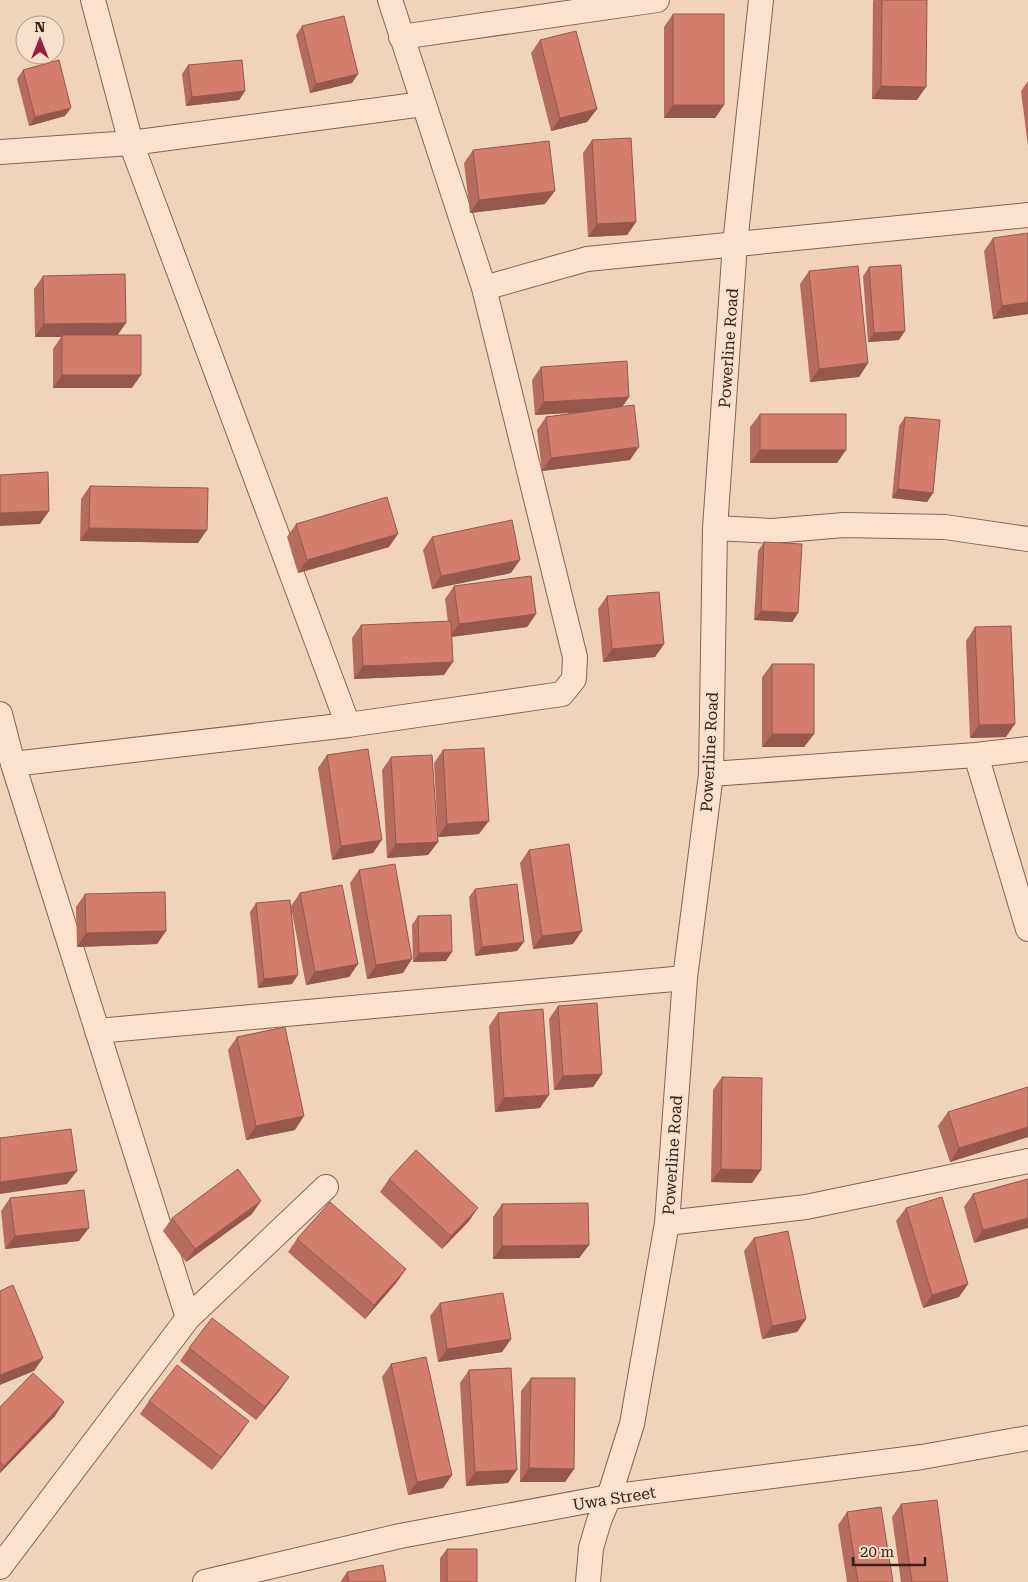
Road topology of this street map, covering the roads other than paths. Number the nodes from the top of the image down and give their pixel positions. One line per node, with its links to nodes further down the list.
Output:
1 (92, 0): 7 (street)
2 (390, 0): 5 (street)
3 (658, 0): 5 (street)
4 (760, 0): 10 (street, Powerline Road)
5 (401, 37): 6 (street)
6 (423, 104): 7 (street); 11 (street)
7 (130, 143): 8 (street); 15 (street)
8 (0, 152)
9 (1028, 215): 10 (street)
10 (735, 244): 11 (street); 12 (street, Powerline Road)
11 (484, 288): 15 (street)
12 (715, 528): 13 (street); 20 (street, Powerline Road)
13 (1028, 539)
14 (0, 714): 16 (street)
15 (348, 725): 19 (street)
16 (4, 742): 19 (street)
17 (1028, 749): 18 (street)
18 (976, 755): 20 (street); 21 (street)
19 (13, 764): 23 (street)
20 (711, 774): 22 (street, Powerline Road)
21 (1028, 929)
22 (685, 978): 23 (street); 26 (street, Powerline Road)
23 (97, 1031): 27 (street)
24 (1028, 1161): 26 (street)
25 (326, 1187): 27 (street)
26 (666, 1223): 29 (street, Powerline Road)
27 (188, 1318): 30 (street)
28 (1028, 1438): 29 (street, Uwa Street)
29 (609, 1498): 31 (street, Uwa Street); 33 (street, Powerline Road)
30 (0, 1567)
31 (265, 1575): 32 (street, Uwa Street)
32 (205, 1582)
33 (588, 1582)

